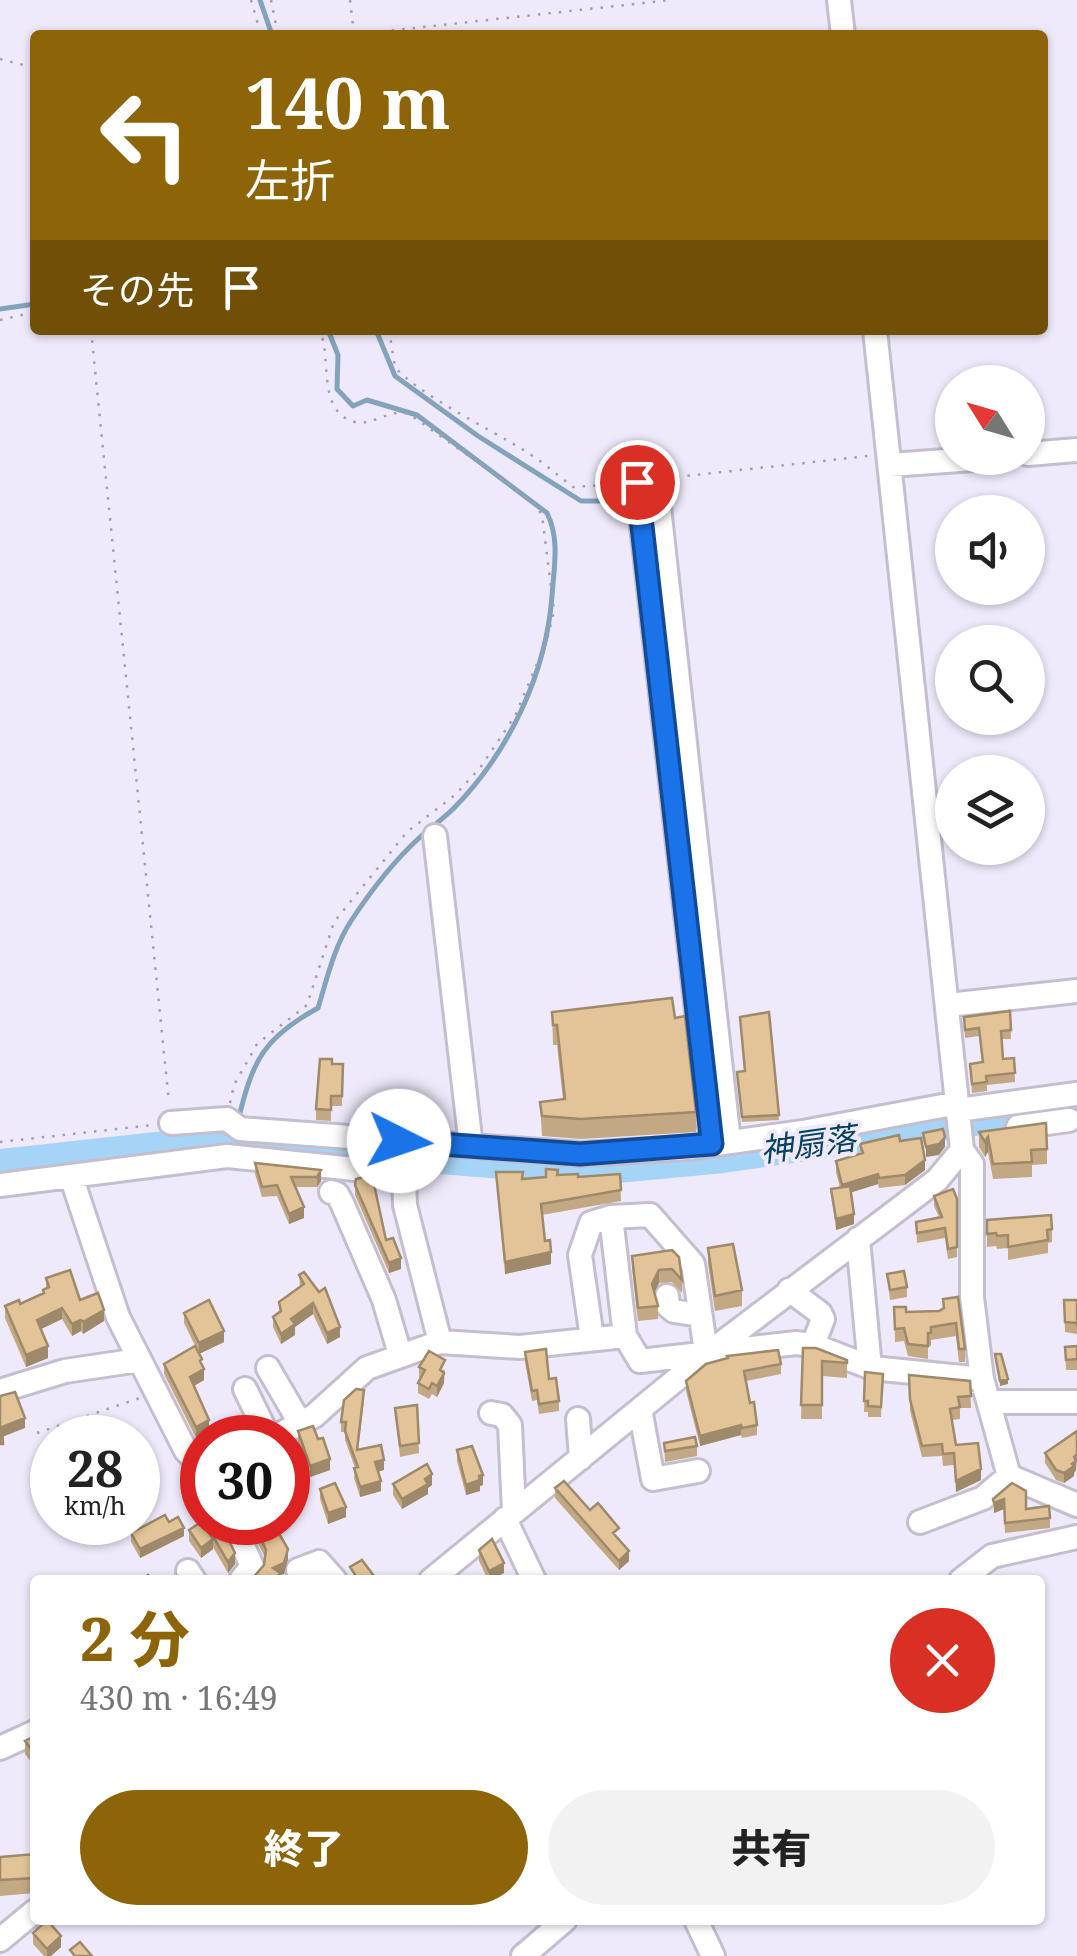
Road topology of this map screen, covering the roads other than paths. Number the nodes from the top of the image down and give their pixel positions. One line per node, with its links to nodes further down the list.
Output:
1 (839, 0): 2 (street)
2 (842, 30)
3 (876, 335): 6 (street)
4 (1077, 450): 5 (street)
5 (1045, 453)
6 (890, 459): 7 (street); 11 (street)
7 (935, 459)
8 (646, 481): 18 (street)
9 (434, 836): 19 (street)
10 (1077, 991): 11 (street)
11 (948, 1005): 13 (street)
12 (1077, 1094): 13 (street)
13 (958, 1107): 17 (street); 18 (street)
14 (1069, 1120): 17 (street)
15 (171, 1122): 16 (street)
16 (254, 1130): 19 (street); 20 (street)
17 (975, 1136): 25 (street); 38 (street)
18 (721, 1143): 19 (street)
19 (472, 1146)
20 (250, 1156): 21 (street); 31 (street)
21 (72, 1176): 22 (street); 35 (street)
22 (0, 1184)
23 (331, 1192): 34 (street)
24 (611, 1217): 28 (street); 29 (street); 30 (street)
25 (858, 1240): 26 (street); 37 (street)
26 (789, 1290): 32 (street); 33 (street)
27 (667, 1296): 28 (street)
28 (700, 1315): 33 (street)
29 (626, 1336): 30 (street); 33 (street)
30 (592, 1338): 31 (street)
31 (440, 1342): 34 (street)
32 (814, 1345): 33 (street); 37 (street)
33 (710, 1352): 43 (street)
34 (400, 1354): 47 (street)
35 (139, 1360): 40 (street); 49 (street)
36 (268, 1368): 46 (street)
37 (870, 1368): 38 (street)
38 (982, 1378): 41 (street)
39 (245, 1389): 45 (street)
40 (0, 1391)
41 (989, 1402): 42 (street); 52 (street)
42 (1077, 1402)
43 (640, 1409): 50 (street); 51 (street)
44 (491, 1414): 54 (street)
45 (259, 1415)
46 (295, 1415)
47 (310, 1418)
48 (578, 1418): 50 (street)
49 (180, 1439)
50 (581, 1458): 54 (street)
51 (698, 1471)
52 (1009, 1476): 53 (street); 55 (street)
53 (1077, 1505)
54 (510, 1516): 61 (street); 62 (street)
55 (920, 1522)
56 (1077, 1538): 63 (street)
57 (242, 1545): 59 (street)
58 (298, 1570): 60 (street)
59 (245, 1575)
60 (331, 1575)
61 (437, 1575)
62 (532, 1575)
63 (967, 1575)
64 (30, 1734): 65 (street)
65 (0, 1748)
66 (30, 1915): 69 (street)
67 (559, 1925): 70 (street)
68 (698, 1925): 71 (street)
69 (0, 1940)
70 (524, 1956)
71 (713, 1956)

